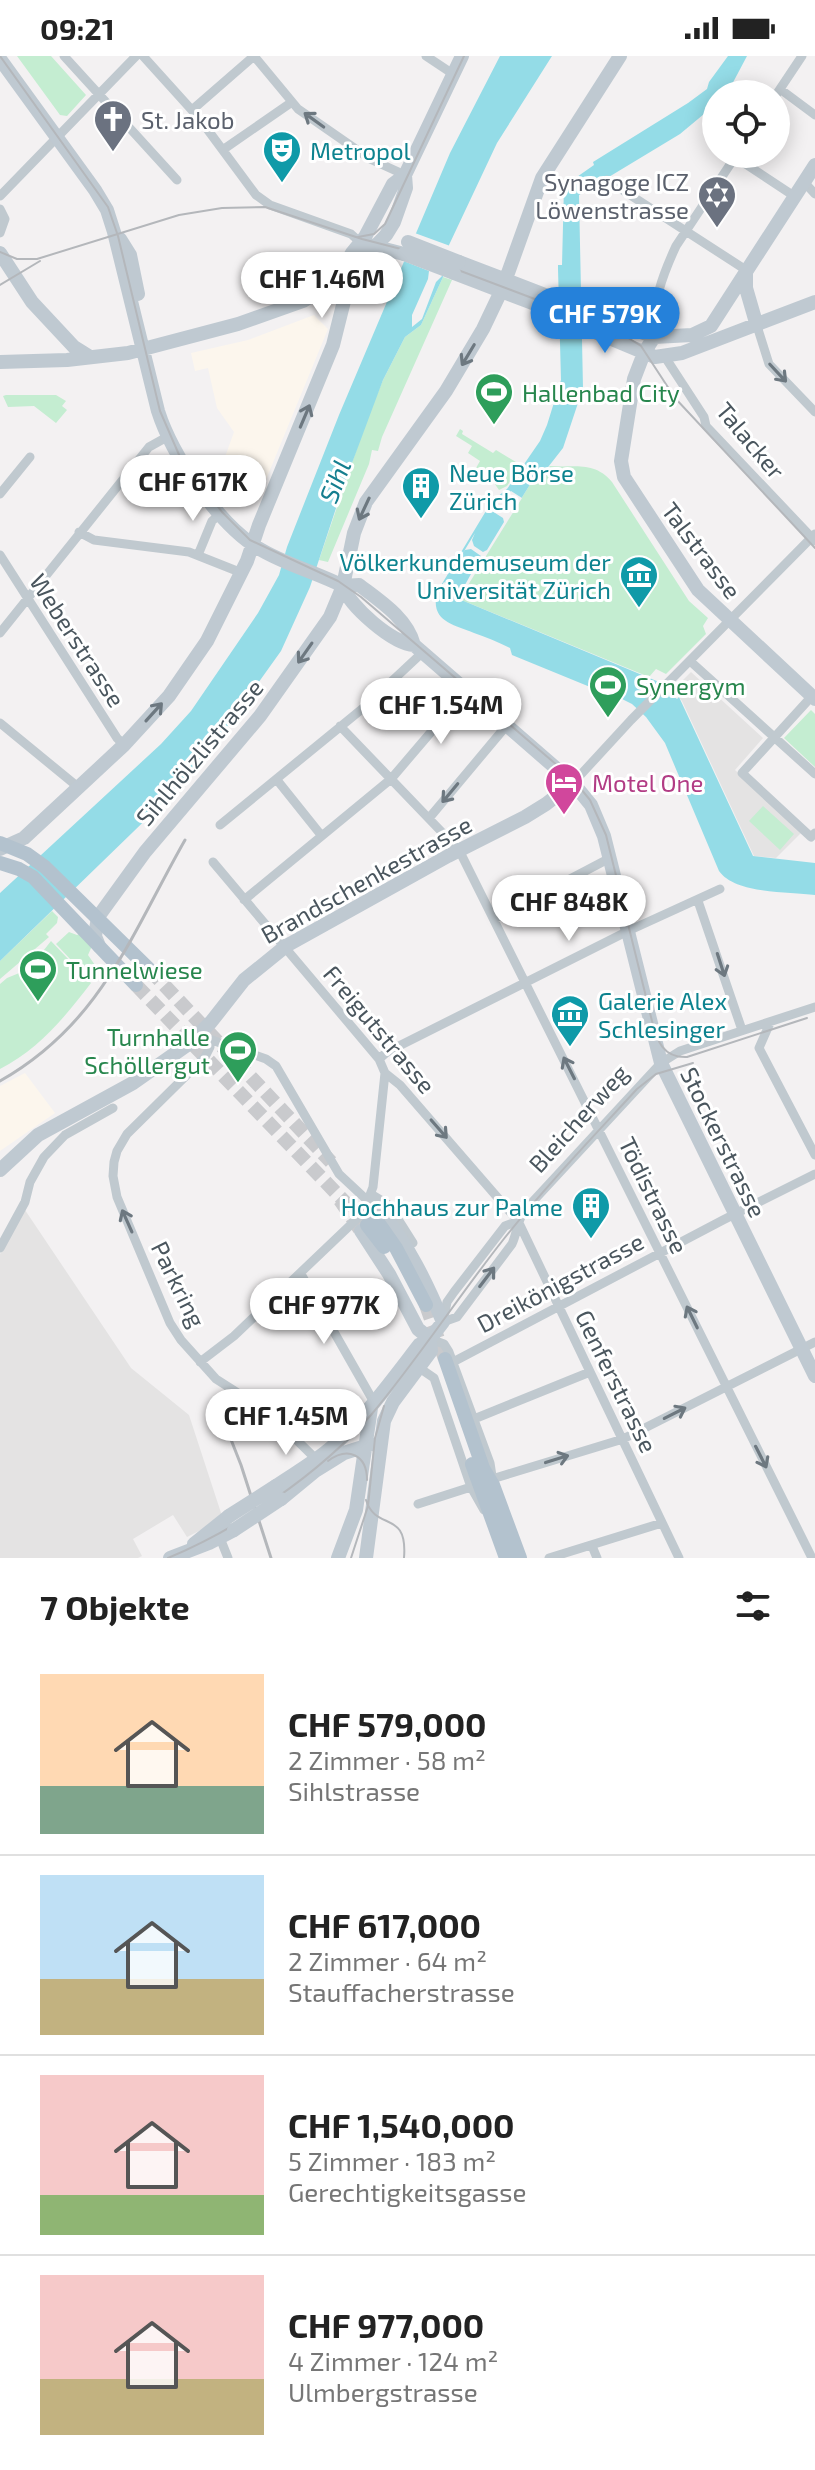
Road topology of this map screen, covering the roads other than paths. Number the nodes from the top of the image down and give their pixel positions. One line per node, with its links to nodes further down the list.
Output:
1 (64, 56): 12 (street)
2 (136, 56): 12 (street)
3 (143, 56): 15 (street)
4 (254, 56): 14 (street); 15 (street)
5 (426, 56): 10 (street)
6 (462, 56): 10 (street)
7 (620, 56): 37 (street, Sihlhölzlistrasse)
8 (802, 56): 11 (street)
9 (0, 59): 17 (street)
10 (453, 74): 22 (street)
11 (786, 80)
12 (98, 95): 17 (street); 23 (street)
13 (790, 99): 16 (street)
14 (292, 102): 18 (street); 22 (street, one-way to 14)
15 (192, 110): 18 (street)
16 (815, 115)
17 (56, 137): 27 (street); 43 (street)
18 (224, 149): 33 (street)
19 (815, 165): 25 (street)
20 (728, 168): 30 (street)
21 (754, 168): 28 (street)
22 (405, 175): 32 (street); 33 (street)
23 (177, 180)
24 (607, 180): 30 (street)
25 (804, 182): 26 (street); 28 (street)
26 (815, 194)
27 (0, 196)
28 (794, 196): 36 (street)
29 (0, 209): 31 (street)
30 (687, 231): 36 (street); 42 (street)
31 (0, 233)
32 (386, 235): 33 (street); 34 (street)
33 (367, 242): 34 (street); 38 (street); 39 (street)
34 (406, 248): 37 (street, bridge)
35 (3, 262): 45 (street)
36 (746, 270): 41 (street); 42 (street)
37 (504, 285): 42 (street); 44 (street); 59 (street, Sihlhölzlistrasse, one-way to 59)
38 (345, 297): 39 (street); 55 (street, one-way to 38)
39 (303, 301): 43 (street)
40 (815, 302): 41 (street)
41 (757, 326): 46 (street); 48 (street, one-way to 48)
42 (654, 337): 44 (street, Talstrasse); 46 (street)
43 (143, 349): 45 (street); 49 (street)
44 (644, 353): 46 (street); 61 (street, Talstrasse)
45 (90, 357): 47 (street)
46 (665, 357): 54 (street, Talacker)
47 (0, 362)
48 (815, 412)
49 (167, 437): 52 (street); 53 (street)
50 (30, 457): 51 (street)
51 (0, 494)
52 (221, 513): 55 (street); 57 (street)
53 (79, 532): 57 (street); 60 (street)
54 (814, 538): 61 (street, Brandschenkestrasse)
55 (254, 545): 58 (street); 59 (street)
56 (0, 555): 60 (street, Weberstrasse)
57 (198, 555): 58 (street)
58 (242, 573): 71 (street, one-way to 58)
59 (343, 586): 63 (street, Stockerstrasse); 89 (street, Sihlhölzlistrasse, one-way to 89)
60 (28, 597): 62 (street); 71 (street, Weberstrasse)
61 (730, 621): 64 (street, Brandschenkestrasse); 66 (street, Talstrasse)
62 (0, 633)
63 (419, 648): 65 (street, Stockerstrasse); 69 (street)
64 (690, 661): 70 (street); 75 (street, Brandschenkestrasse)
65 (466, 691): 68 (street, Stockerstrasse); 73 (street)
66 (813, 698): 70 (street)
67 (0, 723): 76 (street)
68 (507, 725): 75 (street, Stockerstrasse); 77 (street, one-way to 77)
69 (340, 726): 73 (street, Tödistrasse); 74 (street)
70 (774, 738): 72 (street); 80 (street)
71 (124, 745): 76 (street)
72 (815, 774)
73 (391, 779): 77 (street, Tödistrasse); 79 (street)
74 (277, 780): 78 (street); 79 (street)
75 (573, 783): 82 (street, Brandschenkestrasse); 83 (street, Stockerstrasse)
76 (78, 787): 81 (street)
77 (430, 817): 82 (street, Tödistrasse)
78 (220, 825)
79 (321, 835): 87 (street)
80 (813, 835)
81 (3, 846): 89 (main road)
82 (459, 850): 90 (street, Tödistrasse); 93 (street, Brandschenkestrasse)
83 (610, 858): 90 (street); 91 (street, Stockerstrasse)
84 (213, 862): 87 (street, Freigutstrasse)
85 (0, 863): 92 (main road)
86 (720, 889): 88 (street)
87 (244, 900): 93 (street, Freigutstrasse)
88 (698, 901): 91 (street); 99 (street, one-way to 99)
89 (98, 917): 92 (street); 94 (main road)
90 (494, 919): 95 (street, Tödistrasse)
91 (628, 931): 95 (street); 102 (street, Stockerstrasse)
92 (99, 946): 96 (main road)
93 (286, 946): 100 (street, Brandschenkestrasse); 101 (street, Freigutstrasse)
94 (150, 970)
95 (525, 983): 101 (street); 105 (street, Tödistrasse, one-way to 95)
96 (136, 985)
97 (815, 1007): 98 (street, Bleicherweg)
98 (770, 1023): 99 (street, Bleicherweg); 106 (street)
99 (742, 1030): 102 (street, Bleicherweg)
100 (205, 1036): 107 (street, Brandschenkestrasse); 109 (street); 122 (street, Parkring, one-way to 100)
101 (379, 1059): 103 (street, Freigutstrasse)
102 (661, 1063): 105 (street, Bleicherweg); 110 (street, Stockerstrasse)
103 (385, 1073): 109 (street); 112 (street, Freigutstrasse, one-way to 112)
104 (113, 1108): 114 (street)
105 (599, 1128): 112 (street, Bleicherweg); 115 (street, Tödistrasse)
106 (815, 1155)
107 (0, 1170)
108 (815, 1174): 110 (street, Dreikönigstrasse)
109 (370, 1198): 113 (street); 116 (street, Parkring)
110 (734, 1214): 115 (street, Dreikönigstrasse); 121 (street, Stockerstrasse)
111 (371, 1221): 118 (main road); 119 (street); 120 (street)
112 (518, 1221): 117 (street, Genferstrasse); 119 (street, Bleicherweg); 119 (street, Bleicherweg, one-way to 112)
113 (413, 1243)
114 (0, 1248)
115 (660, 1253): 117 (street, Dreikönigstrasse); 127 (street, Tödistrasse, one-way to 115)
116 (301, 1274): 122 (street, Parkring); 128 (street)
117 (558, 1306): 123 (street, Dreikönigstrasse); 125 (street, Genferstrasse)
118 (422, 1308)
119 (443, 1322): 120 (street, Bleicherweg)
120 (430, 1339): 123 (street); 124 (street); 128 (street)
121 (808, 1346): 126 (street, Stockerstrasse); 127 (street)
122 (200, 1362): 134 (street)
123 (445, 1362): 129 (street); 135 (main road); 138 (main road)
124 (418, 1367): 131 (street); 136 (street)
125 (590, 1372): 129 (street); 130 (street, Genferstrasse)
126 (815, 1376)
127 (726, 1387): 130 (street, one-way to 127); 151 (street, Tödistrasse, one-way to 151)
128 (373, 1406): 131 (street); 134 (street)
129 (474, 1419): 135 (street)
130 (623, 1439): 135 (street, one-way to 130); 139 (street, Genferstrasse)
131 (373, 1443): 132 (street); 133 (street); 145 (street)
132 (334, 1461): 133 (street); 134 (street)
133 (363, 1464): 144 (street)
134 (316, 1466): 140 (street, bridge)
135 (493, 1482): 147 (main road)
136 (471, 1487): 137 (street); 138 (street)
137 (418, 1504)
138 (492, 1516): 146 (main road)
139 (662, 1523): 141 (street); 150 (street, Genferstrasse)
140 (218, 1532): 142 (street); 143 (street)
141 (592, 1546): 148 (street); 149 (street)
142 (170, 1558)
143 (228, 1558)
144 (338, 1558)
145 (366, 1558)
146 (506, 1558)
147 (520, 1558)
148 (549, 1558)
149 (597, 1558)
150 (679, 1558)
151 (812, 1558)

